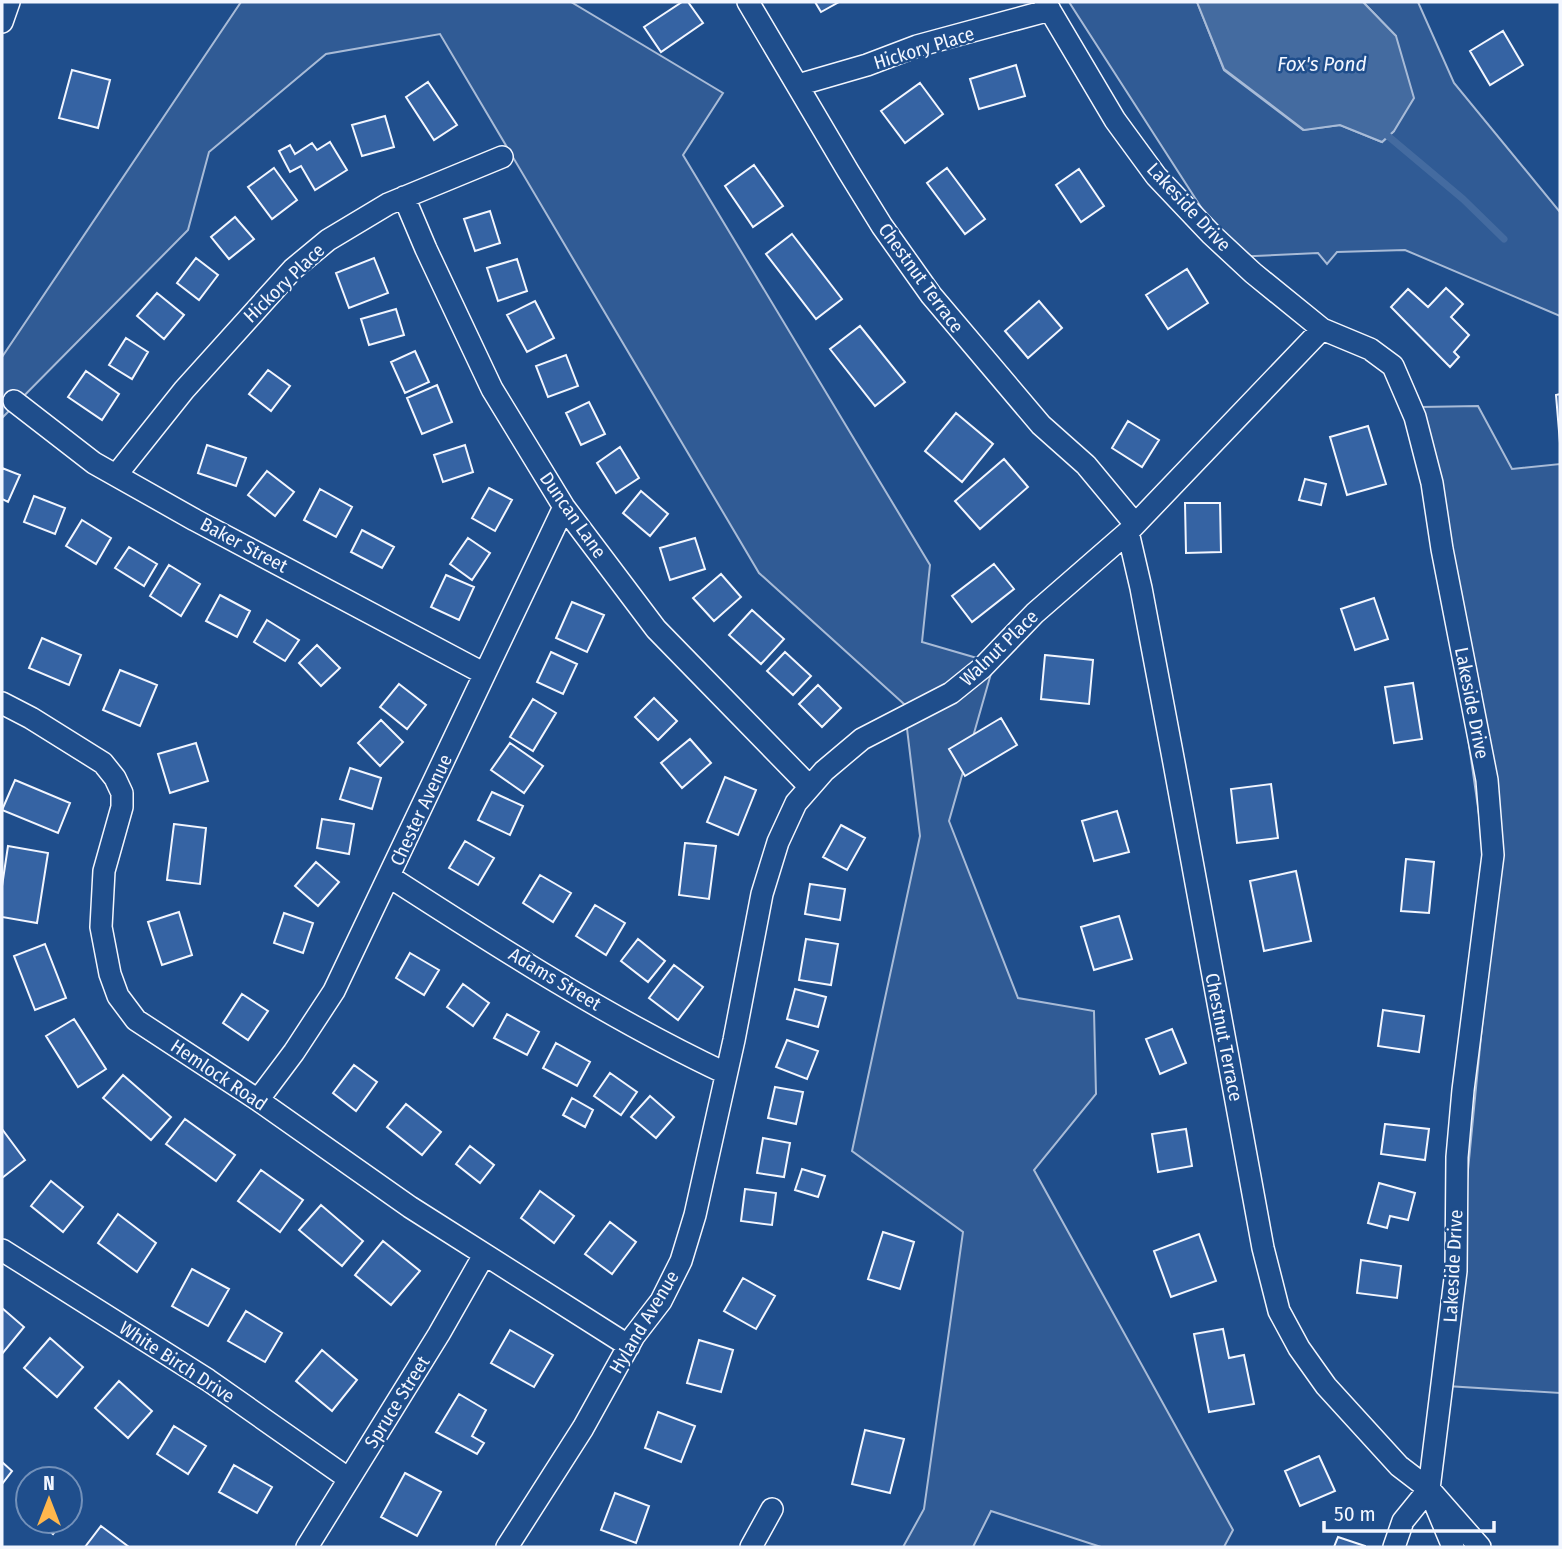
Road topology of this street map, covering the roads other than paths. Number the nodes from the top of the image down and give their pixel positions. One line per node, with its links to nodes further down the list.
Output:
1 (9, 2): 4 (street)
2 (748, 2): 5 (street, Chestnut Terrace)
3 (1048, 6): 5 (street, Hickory Place); 8 (street, Lakeside Drive)
4 (2, 22)
5 (798, 85): 12 (street, Chestnut Terrace)
6 (502, 157): 7 (street, Hickory Place)
7 (404, 197): 10 (street, Hickory Place); 11 (street, Duncan Lane)
8 (1322, 329): 12 (street, Walnut Place); 23 (street, Lakeside Drive)
9 (14, 401): 10 (street, Baker Street)
10 (117, 474): 13 (street, Baker Street)
11 (565, 507): 13 (street, Chester Avenue); 15 (street, Duncan Lane)
12 (1132, 528): 15 (street, Walnut Place); 23 (street, Chestnut Terrace)
13 (483, 673): 16 (street, Chester Avenue)
14 (2, 703): 18 (street, Hemlock Road)
15 (810, 787): 17 (street, Walnut Place)
16 (390, 877): 17 (street, Adams Street); 18 (street, Chester Avenue)
17 (725, 1073): 21 (street, Hyland Avenue)
18 (258, 1100): 20 (street, Hemlock Road)
19 (2, 1250): 22 (street, White Birch Drive)
20 (484, 1255): 21 (street, Hemlock Road); 22 (street, Spruce Street)
21 (629, 1346): 26 (street, Hyland Avenue)
22 (349, 1479): 25 (street, Spruce Street)
23 (1429, 1489): 28 (street); 29 (street); 30 (street, Chestnut Terrace)
24 (772, 1509): 27 (street)
25 (307, 1547)
26 (508, 1547)
27 (751, 1547)
28 (1394, 1547)
29 (1452, 1547)
30 (1480, 1547)

